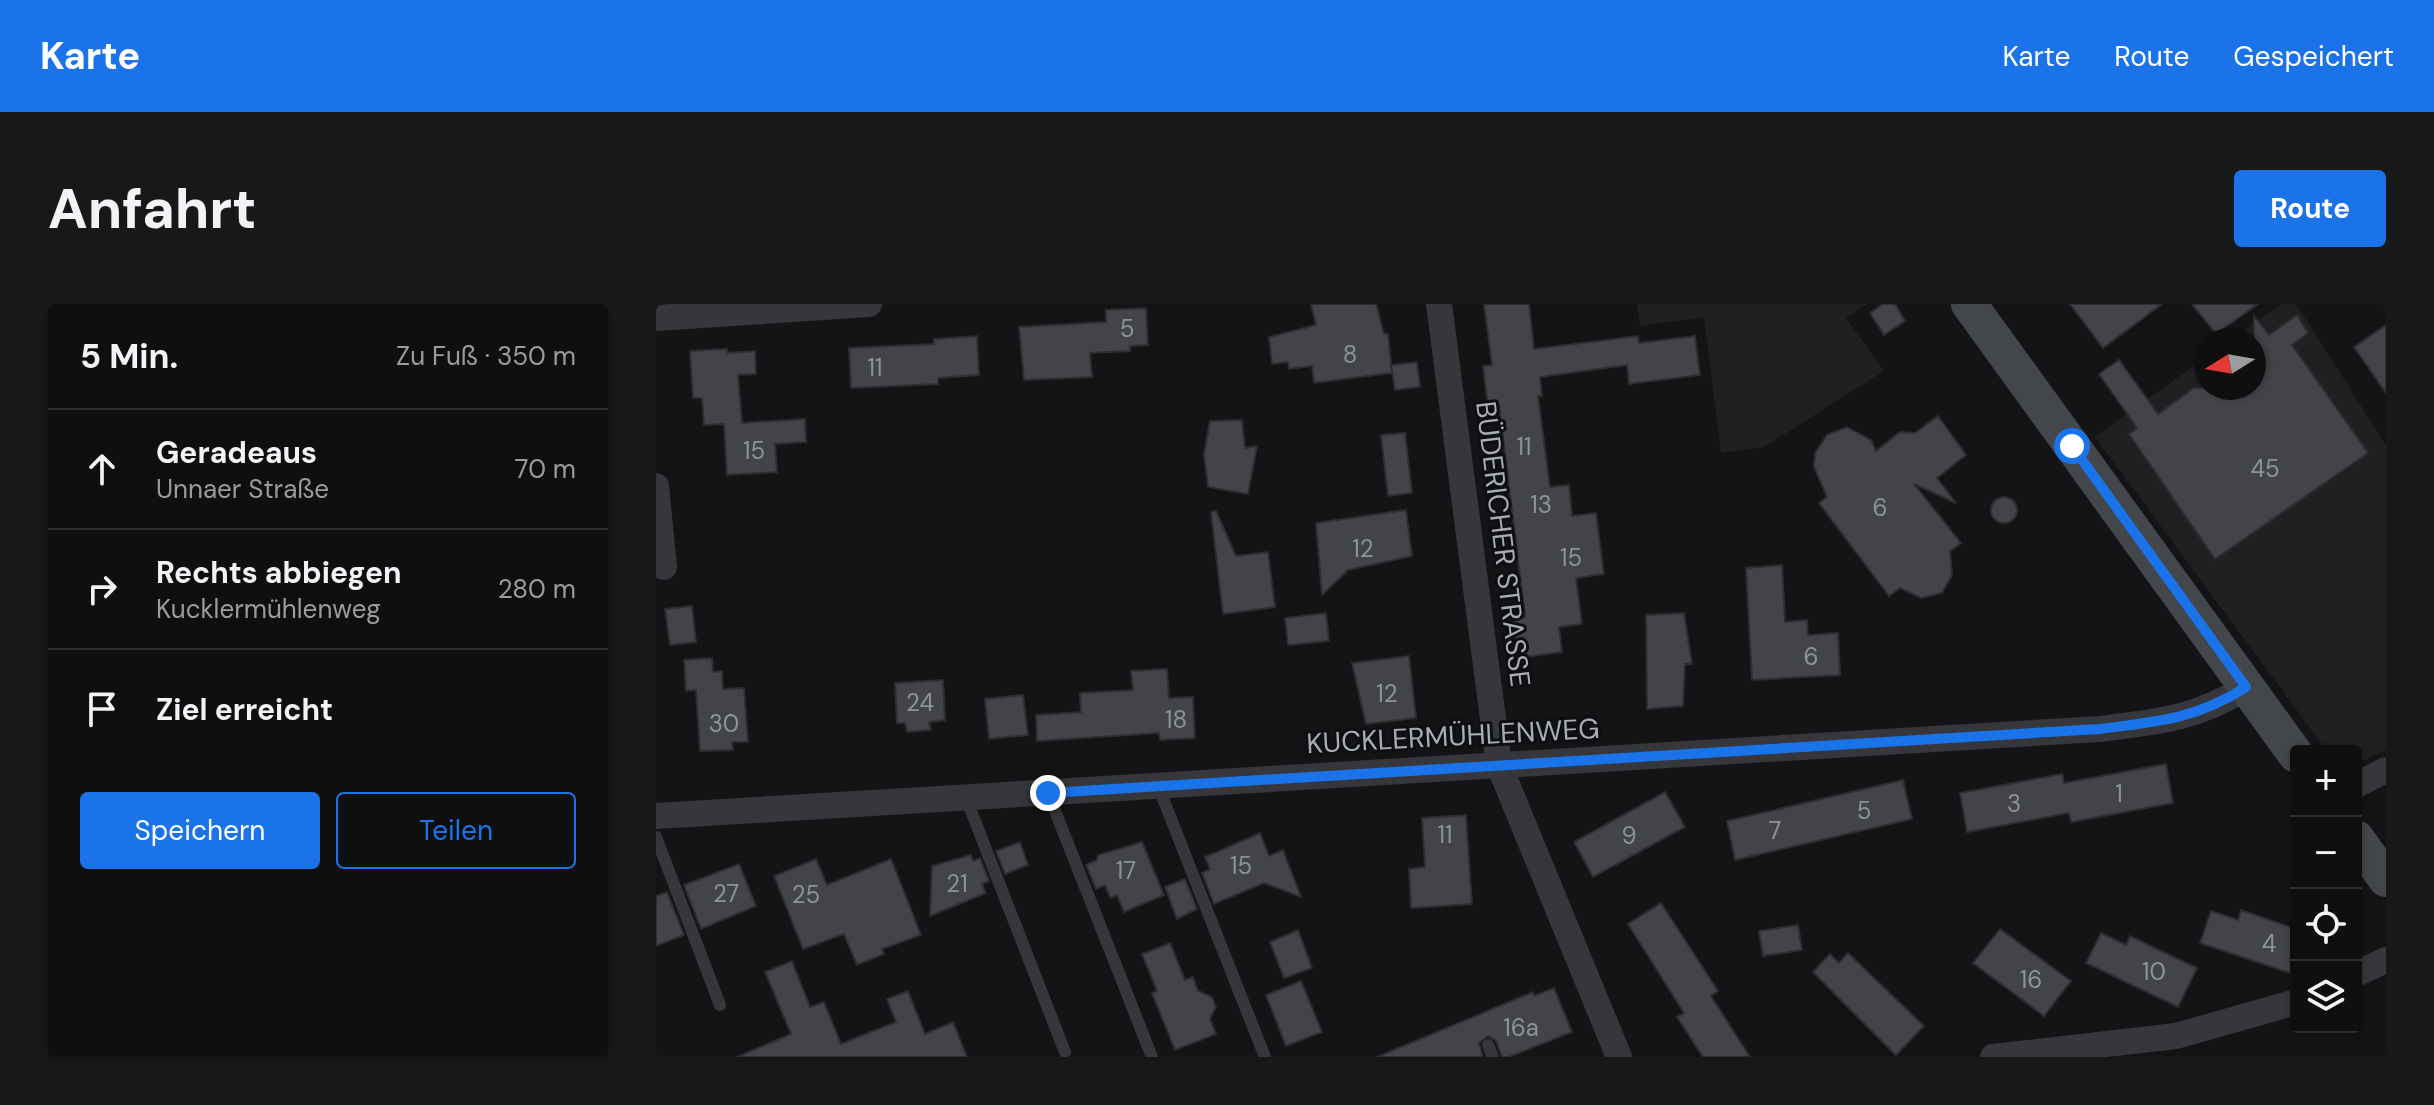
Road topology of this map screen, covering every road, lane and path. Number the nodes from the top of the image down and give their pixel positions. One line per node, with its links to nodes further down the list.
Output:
1 (869, 304): 4 (street)
2 (1439, 304): 9 (street, BÜDERICHER STRASSE)
3 (1969, 304): 7 (street)
4 (656, 318)
5 (656, 486): 6 (street)
6 (664, 567)
7 (2246, 687): 8 (street); 9 (street, KUCKLERMÜHLENWEG)
8 (2290, 747)
9 (1499, 765): 12 (street, KUCKLERMÜHLENWEG); 27 (street, BÜDERICHER STRASSE)
10 (2386, 770): 11 (street)
11 (2362, 782)
12 (1158, 786): 13 (street, KUCKLERMÜHLENWEG); 26 (lane)
13 (1048, 793): 14 (street, KUCKLERMÜHLENWEG); 25 (lane)
14 (966, 797): 15 (street, KUCKLERMÜHLENWEG); 23 (lane)
15 (656, 816)
16 (656, 837): 22 (lane)
17 (2362, 846): 18 (street)
18 (2386, 879)
19 (2386, 960): 20 (street)
20 (2362, 971)
21 (2290, 1004): 24 (street)
22 (720, 1005)
23 (1065, 1052)
24 (2010, 1056)
25 (1152, 1057)
26 (1265, 1057)
27 (1619, 1057)

